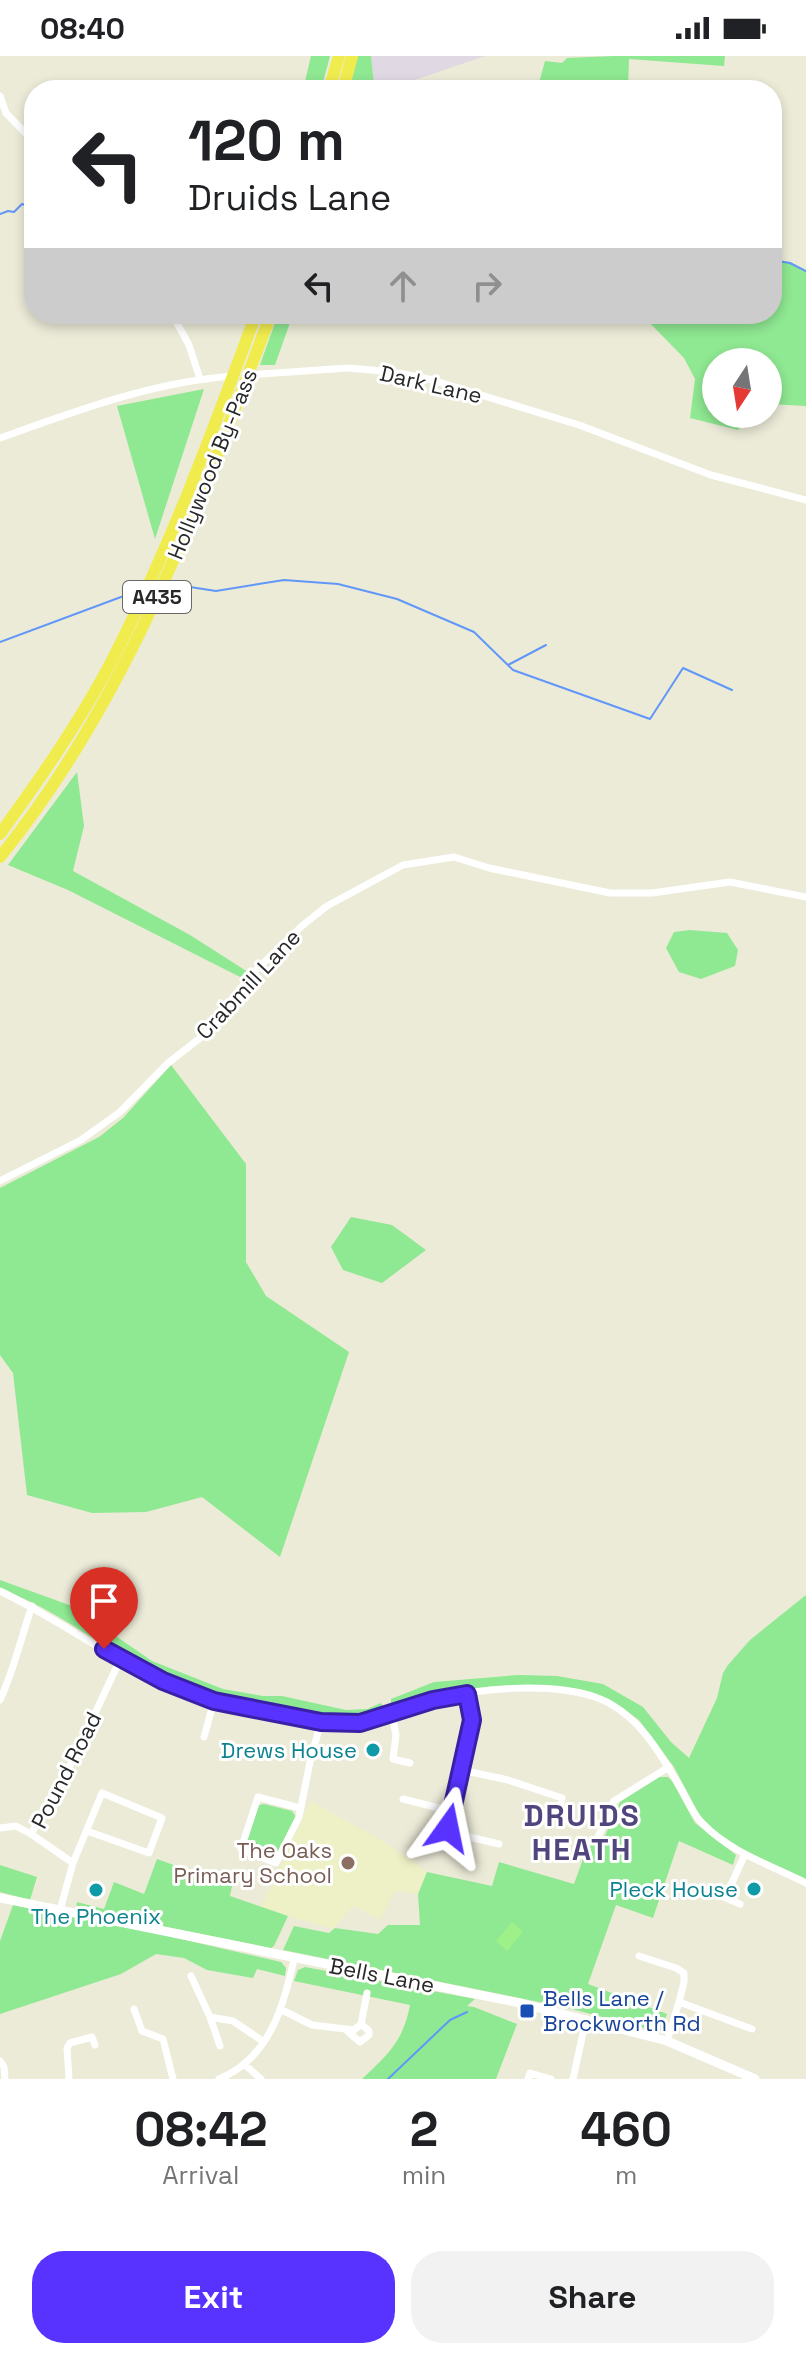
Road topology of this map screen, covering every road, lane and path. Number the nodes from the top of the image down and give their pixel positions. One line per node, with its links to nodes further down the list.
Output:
1 (339, 56): 3 (highway)
2 (352, 56): 4 (highway)
3 (332, 80)
4 (346, 80)
5 (0, 96): 6 (street)
6 (3, 115): 7 (street)
7 (24, 133)
8 (177, 324): 11 (street)
9 (252, 324): 14 (highway, Hollywood By-Pass / A435)
10 (267, 324): 15 (highway, Hollywood By-Pass / A435)
11 (200, 379): 12 (street, Dark Lane); 13 (street, Dark Lane)
12 (0, 438)
13 (806, 500)
14 (0, 834)
15 (0, 857)
16 (806, 897): 17 (street, Crabmill Lane)
17 (0, 1181)
18 (0, 1591): 19 (street)
19 (32, 1606): 20 (street); 22 (street)
20 (120, 1660): 23 (street); 36 (street, Pound Road)
21 (467, 1694): 24 (street); 28 (street); 29 (street)
22 (0, 1700)
23 (214, 1701): 25 (street); 26 (street)
24 (392, 1714): 25 (street); 27 (street)
25 (321, 1722): 31 (street)
26 (204, 1737)
27 (410, 1763)
28 (669, 1767): 37 (street); 39 (street)
29 (461, 1770): 32 (street); 33 (street)
30 (403, 1799): 33 (street)
31 (300, 1808): 31 (street)
32 (560, 1810)
33 (451, 1811): 38 (street)
34 (0, 1828): 36 (street)
35 (87, 1831): 35 (street); 40 (street)
36 (31, 1834): 40 (street, Pound Road)
37 (598, 1837)
38 (499, 1844)
39 (745, 1854): 41 (street); 43 (street)
40 (73, 1863): 46 (street)
41 (806, 1883)
42 (712, 1892): 43 (street)
43 (726, 1896): 45 (street)
44 (0, 1898): 46 (street, Bells Lane)
45 (740, 1904)
46 (60, 1910): 48 (street, Bells Lane)
47 (639, 1956): 51 (street)
48 (294, 1959): 53 (street); 55 (street, Bells Lane)
49 (191, 1976): 54 (street)
50 (367, 1993): 56 (street)
51 (679, 2002): 57 (street); 59 (street)
52 (134, 2009): 67 (street)
53 (282, 2010): 58 (street); 60 (street)
54 (210, 2017): 60 (street); 62 (street)
55 (586, 2019): 59 (street, Bells Lane); 72 (street)
56 (361, 2024): 58 (street); 58 (street)
57 (752, 2029)
58 (346, 2030)
59 (667, 2041): 73 (street, Bells Lane)
60 (264, 2042): 64 (street)
61 (95, 2045): 66 (street)
62 (220, 2046)
63 (0, 2061): 65 (street)
64 (244, 2064): 68 (street); 69 (street)
65 (5, 2079)
66 (69, 2079)
67 (173, 2079)
68 (219, 2079)
69 (261, 2079)
70 (528, 2079): 71 (street)
71 (551, 2079)
72 (573, 2079)
73 (755, 2079)

